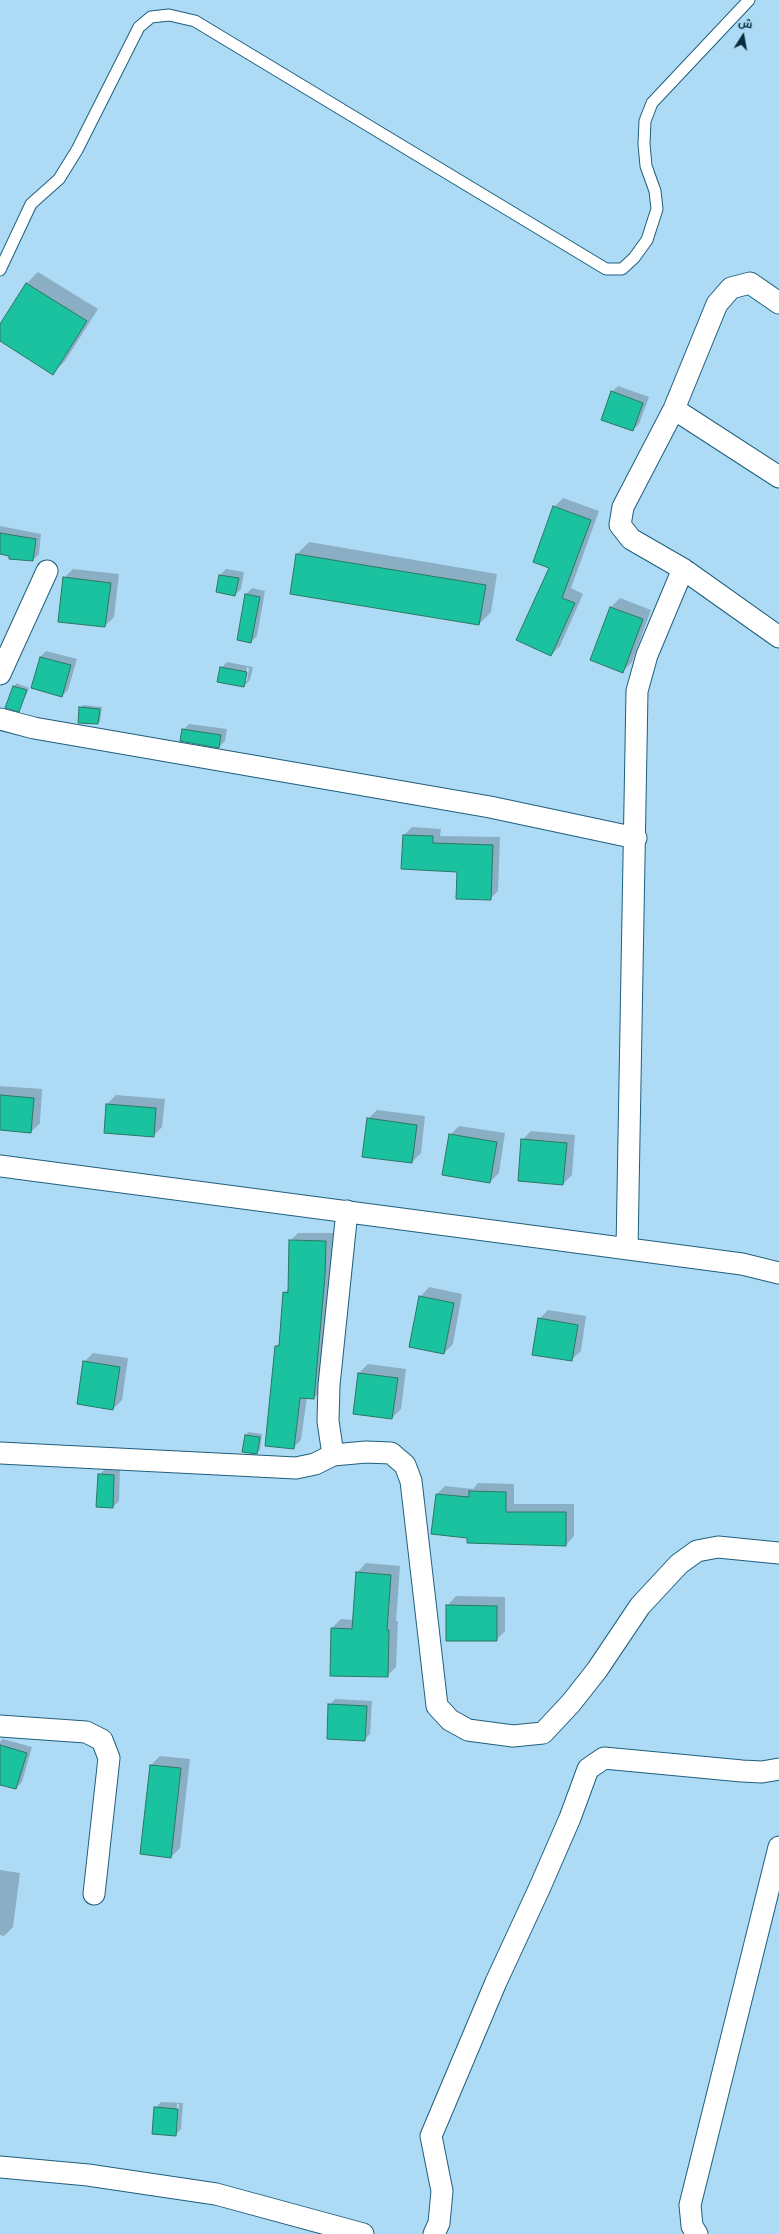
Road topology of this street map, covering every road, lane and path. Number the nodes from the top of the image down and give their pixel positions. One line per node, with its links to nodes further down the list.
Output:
1 (749, 0): 2 (lane)
2 (0, 270)
3 (779, 304): 4 (street)
4 (674, 409): 5 (street); 6 (street)
5 (779, 477)
6 (683, 569): 8 (street); 11 (street)
7 (47, 571): 9 (street)
8 (779, 637)
9 (0, 674)
10 (0, 719): 11 (street)
11 (636, 838): 14 (street)
12 (0, 1166): 13 (street)
13 (347, 1211): 14 (street); 17 (street)
14 (628, 1249): 15 (street)
15 (779, 1273)
16 (0, 1453): 17 (street)
17 (333, 1455): 18 (street)
18 (779, 1554)
19 (0, 1726): 22 (street)
20 (779, 1768): 25 (street)
21 (779, 1847): 26 (street)
22 (94, 1894)
23 (0, 2167): 24 (street)
24 (363, 2234)
25 (434, 2234)
26 (698, 2234)

